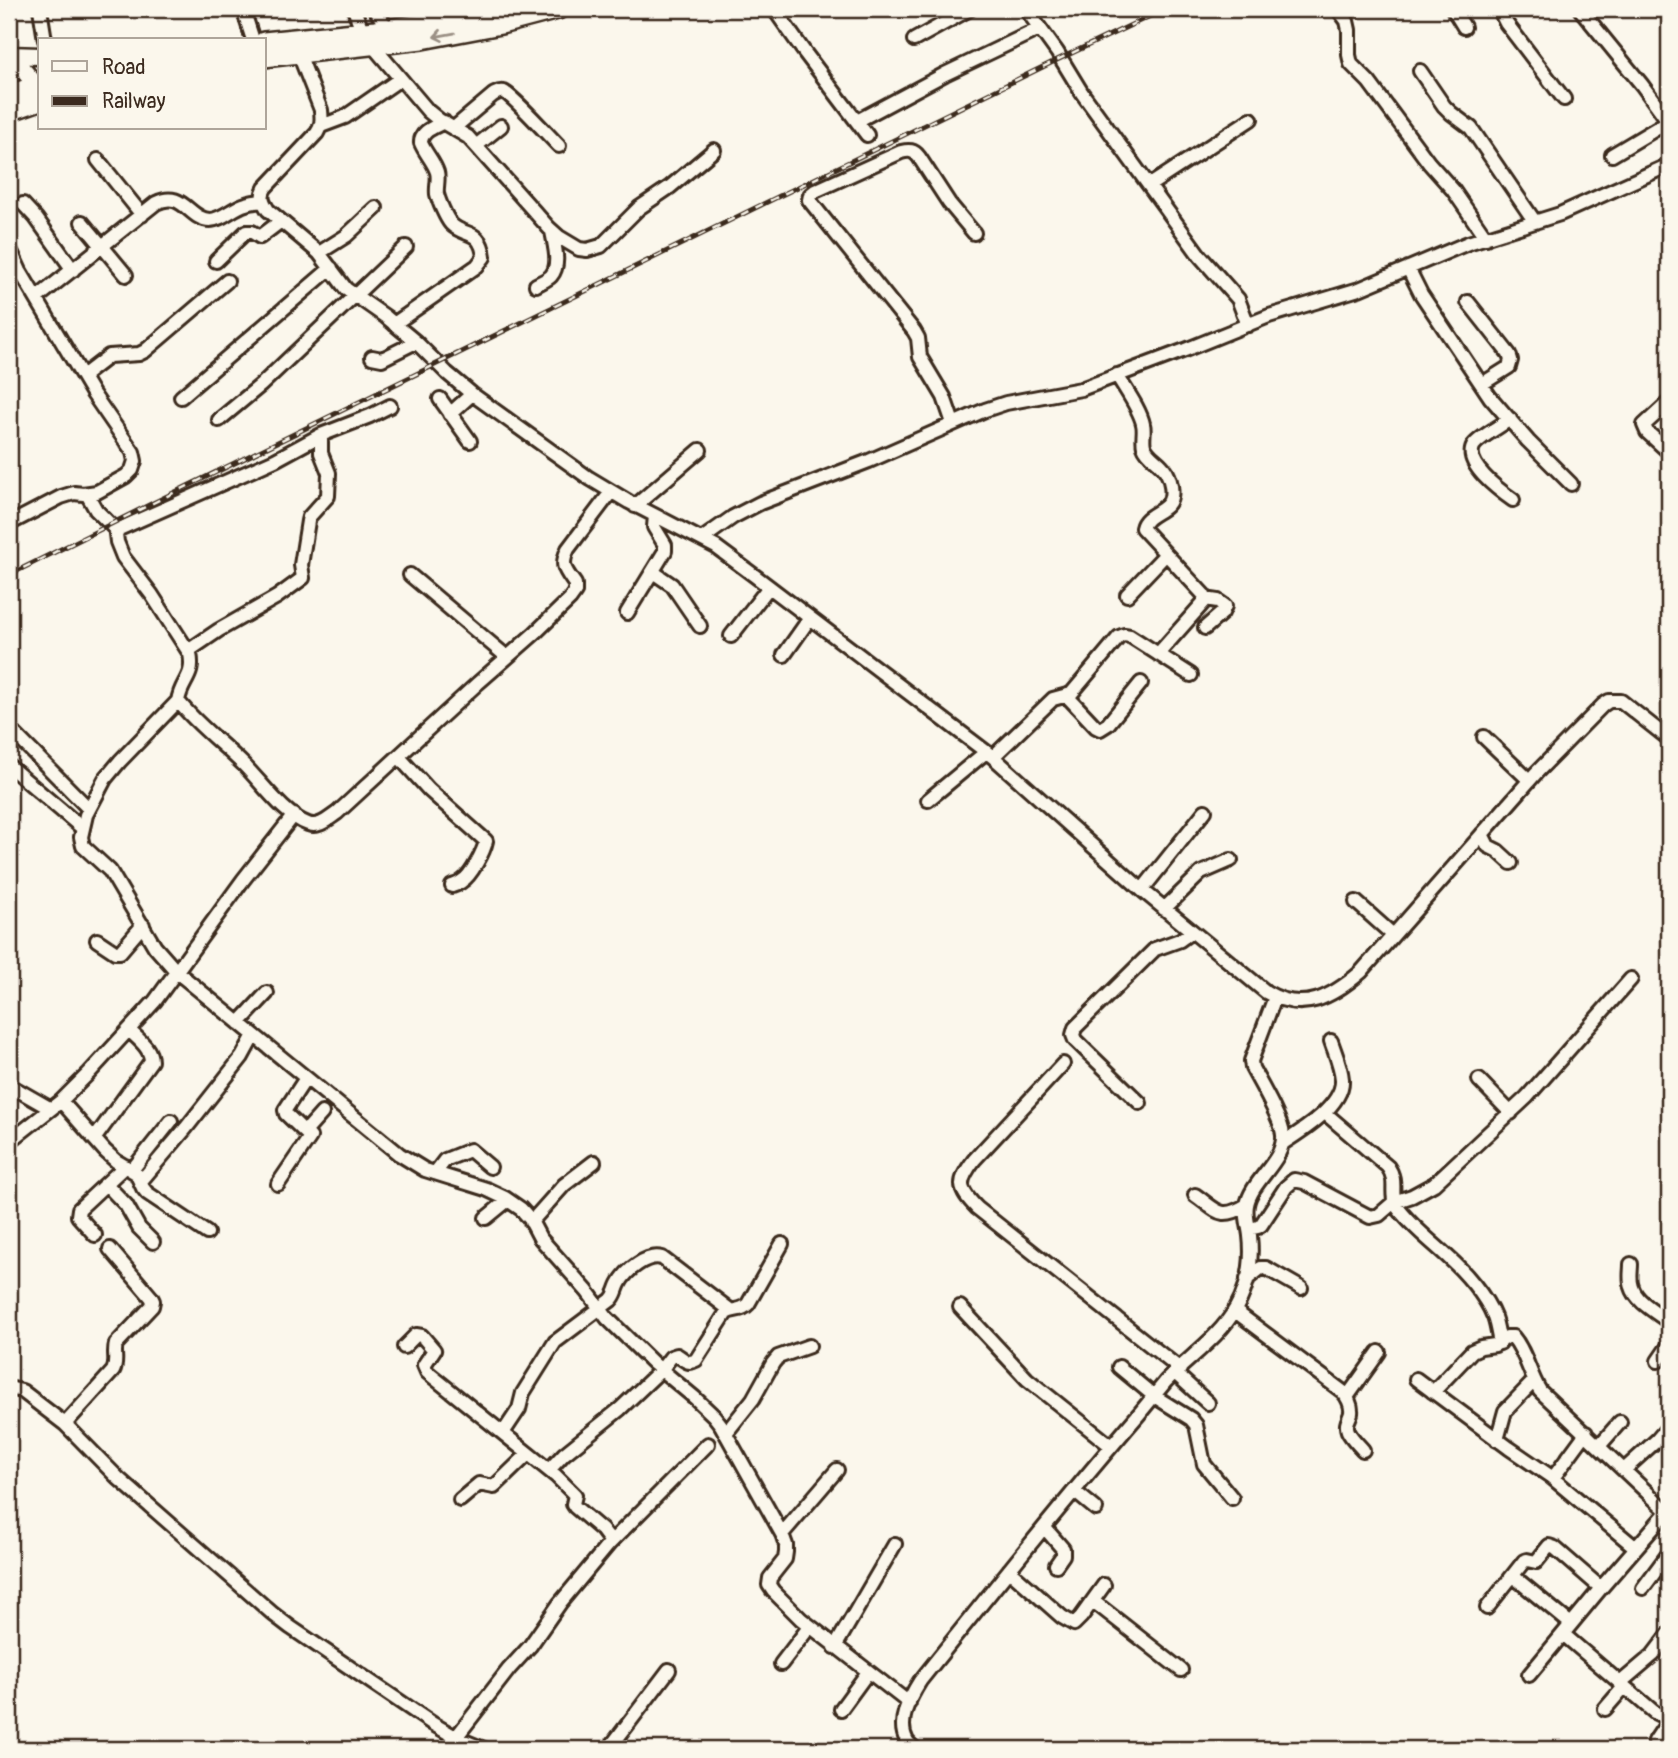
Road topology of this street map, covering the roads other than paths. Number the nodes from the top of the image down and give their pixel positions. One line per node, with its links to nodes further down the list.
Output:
1 (40, 9): 17 (street)
2 (243, 9): 18 (street)
3 (354, 9): 19 (street)
4 (376, 9): 15 (street)
5 (495, 9): 15 (highway)
6 (558, 9): 19 (highway, one-way to 19)
7 (774, 9): 34 (street)
8 (970, 9): 20 (street)
9 (1026, 9): 16 (street)
10 (1338, 9): 56 (street)
11 (1453, 9): 14 (street)
12 (1508, 9): 31 (street)
13 (1580, 9): 35 (street)
14 (1464, 27)
15 (388, 29): 19 (highway)
16 (1039, 29): 34 (street); 46 (street)
17 (46, 38)
18 (252, 38)
19 (368, 39): 21 (highway); 22 (highway); 26 (street)
20 (914, 40)
21 (266, 41)
22 (299, 54): 24 (highway); 37 (street)
23 (21, 55): 27 (main road)
24 (266, 57)
25 (1420, 71): 53 (street)
26 (400, 79): 36 (street); 37 (street)
27 (38, 87)
28 (38, 88): 30 (highway)
29 (38, 89): 32 (highway)
30 (9, 95)
31 (1564, 99)
32 (9, 111)
33 (1251, 119): 46 (street)
34 (856, 121): 39 (street)
35 (1669, 121): 43 (street)
36 (449, 125): 40 (street); 41 (street); 71 (street)
37 (321, 126): 47 (street)
38 (501, 126): 40 (street)
39 (867, 135)
40 (476, 146): 54 (street)
41 (559, 146)
42 (714, 150): 54 (street)
43 (1612, 155)
44 (98, 160): 50 (street)
45 (1669, 165): 53 (street)
46 (1150, 186): 72 (street)
47 (262, 201): 50 (street); 51 (street)
48 (23, 204): 64 (street)
49 (376, 208): 60 (street)
50 (142, 215): 58 (street)
51 (281, 221): 60 (street); 61 (street)
52 (82, 222): 58 (street)
53 (1535, 222): 56 (street)
54 (552, 231): 67 (street)
55 (974, 233): 86 (street)
56 (1486, 238): 63 (street)
57 (9, 247): 69 (street)
58 (102, 247): 64 (street); 65 (street)
59 (406, 247): 68 (street)
60 (319, 253): 62 (street)
61 (216, 261)
62 (331, 268): 68 (street); 79 (street)
63 (1408, 268): 72 (street); 77 (street)
64 (73, 270): 69 (street)
65 (126, 275)
66 (227, 281): 76 (street)
67 (536, 285)
68 (355, 295): 71 (street); 85 (street)
69 (37, 299): 76 (street)
70 (1468, 302): 77 (street)
71 (394, 324): 73 (street)
72 (1248, 325): 75 (street)
73 (416, 342): 74 (street); 78 (street)
74 (372, 357)
75 (1117, 375): 86 (street); 100 (street)
76 (83, 376): 93 (street)
77 (1482, 384): 84 (street)
78 (472, 394): 83 (street); 92 (street)
79 (181, 397)
80 (440, 399): 83 (street)
81 (1669, 402): 90 (street)
82 (390, 406): 87 (street)
83 (450, 414): 88 (street)
84 (1510, 419): 91 (street); 94 (street)
85 (219, 420)
86 (953, 423): 99 (street)
87 (321, 435): 98 (street); 111 (street)
88 (470, 441)
89 (700, 450): 95 (street)
90 (1669, 452)
91 (1571, 484)
92 (611, 492): 95 (street); 114 (street)
93 (87, 494): 97 (street); 98 (street)
94 (1513, 500)
95 (635, 506): 96 (street)
96 (655, 516): 99 (street); 101 (street)
97 (9, 524)
98 (117, 531): 111 (street)
99 (702, 539): 103 (street)
100 (1166, 554): 104 (street); 105 (street)
101 (653, 572): 106 (street); 108 (street)
102 (410, 575): 114 (street)
103 (769, 587): 107 (street); 110 (street)
104 (1127, 595)
105 (1205, 599): 109 (street); 112 (street)
106 (627, 613)
107 (810, 618): 113 (street); 122 (street)
108 (700, 626)
109 (1205, 628)
110 (731, 636)
111 (188, 650): 118 (street)
112 (1158, 654): 115 (street); 117 (street)
113 (784, 655)
114 (507, 657): 123 (street)
115 (1191, 674)
116 (1141, 682): 117 (street)
117 (1067, 696): 122 (street)
118 (178, 701): 127 (street); 129 (street)
119 (9, 728): 127 (street)
120 (1483, 737): 125 (street)
121 (1669, 739): 125 (street)
122 (989, 754): 126 (street); 135 (street)
123 (399, 757): 129 (street); 134 (street)
124 (9, 766): 130 (street)
125 (1529, 780): 131 (street)
126 (928, 800)
127 (89, 810): 130 (street)
128 (1205, 811): 135 (street)
129 (293, 815): 142 (street)
130 (82, 828): 138 (street)
131 (1482, 834): 133 (street); 140 (street)
132 (1231, 860): 137 (street)
133 (1511, 863)
134 (452, 886)
135 (1142, 890): 137 (street)
136 (1356, 902): 140 (street)
137 (1164, 909): 139 (street)
138 (143, 925): 141 (street); 142 (street)
139 (1191, 932): 145 (street); 154 (street)
140 (1393, 935): 145 (street)
141 (97, 940)
142 (177, 972): 146 (street); 147 (street)
143 (1631, 979): 158 (street)
144 (267, 993): 146 (street)
145 (1275, 998): 163 (street)
146 (239, 1023): 148 (street)
147 (129, 1030): 155 (street); 161 (street)
148 (254, 1035): 151 (street); 168 (street)
149 (1331, 1041): 157 (street)
150 (1063, 1064): 199 (street)
151 (306, 1078): 160 (street); 167 (street)
152 (1479, 1080): 158 (street)
153 (9, 1085): 155 (street)
154 (1140, 1103)
155 (56, 1105): 161 (street); 162 (street)
156 (322, 1113): 160 (street)
157 (1325, 1113): 163 (street); 173 (street)
158 (1511, 1113): 173 (street)
159 (171, 1121): 166 (street)
160 (306, 1131): 170 (street)
161 (95, 1138): 166 (street)
162 (9, 1142)
163 (1283, 1143): 174 (street)
164 (594, 1162): 176 (street)
165 (491, 1167): 167 (street)
166 (129, 1168): 168 (street); 169 (street)
167 (435, 1173): 172 (street)
168 (141, 1181): 178 (street)
169 (106, 1184): 179 (street); 180 (street)
170 (278, 1184)
171 (1195, 1195): 174 (street)
172 (508, 1200): 175 (street); 176 (street)
173 (1394, 1202): 177 (street); 191 (street)
174 (1247, 1205): 177 (street)
175 (486, 1218)
176 (531, 1222): 187 (street)
177 (1249, 1228): 184 (street)
178 (207, 1233)
179 (95, 1235)
180 (153, 1242)
181 (782, 1244): 188 (street)
182 (110, 1249): 208 (street)
183 (1631, 1264): 190 (street)
184 (1247, 1279): 185 (street); 189 (street)
185 (1301, 1287)
186 (961, 1307): 215 (street)
187 (601, 1309): 188 (street); 198 (street); 210 (street)
188 (730, 1310): 198 (street)
189 (1235, 1311): 199 (street); 205 (street)
190 (1668, 1318)
191 (1500, 1343): 201 (street); 203 (street)
192 (1669, 1345): 196 (street)
193 (809, 1346): 211 (street)
194 (404, 1347): 210 (street)
195 (1379, 1352): 205 (street)
196 (1658, 1361)
197 (1119, 1367): 204 (street)
198 (661, 1370): 211 (street); 219 (street)
199 (1178, 1371): 204 (street); 206 (street)
200 (1416, 1379): 203 (street)
201 (1534, 1381): 212 (street); 213 (street)
202 (9, 1390): 208 (street)
203 (1433, 1392): 213 (street)
204 (1154, 1396): 215 (street); 224 (street)
205 (1347, 1397): 217 (street)
206 (1208, 1403)
207 (1620, 1422): 216 (street)
208 (65, 1424): 257 (street)
209 (1669, 1426): 221 (street)
210 (503, 1433): 218 (street)
211 (726, 1433): 229 (street)
212 (1586, 1433): 216 (street); 222 (street)
213 (1497, 1440): 222 (street)
214 (708, 1444): 230 (street)
215 (1111, 1446): 223 (street)
216 (1599, 1446): 221 (street)
217 (1363, 1450)
218 (528, 1454): 219 (street); 225 (street)
219 (549, 1470): 230 (street)
220 (837, 1471): 229 (street)
221 (1624, 1471): 226 (street)
222 (1553, 1478): 232 (street)
223 (1074, 1491): 227 (street); 228 (street)
224 (1232, 1498)
225 (460, 1500)
226 (1667, 1507): 232 (street)
227 (1096, 1509)
228 (1044, 1527): 234 (street); 235 (street)
229 (782, 1534): 242 (street)
230 (611, 1542): 257 (street)
231 (895, 1544): 245 (street)
232 (1636, 1548): 238 (street)
233 (1669, 1553): 239 (street)
234 (1056, 1564)
235 (1009, 1570): 240 (street); 252 (street)
236 (1513, 1576): 238 (street); 241 (street); 243 (street)
237 (1104, 1585): 240 (street)
238 (1601, 1588): 243 (street)
239 (1643, 1588)
240 (1093, 1601): 248 (street)
241 (1487, 1608)
242 (810, 1626): 245 (street); 246 (street)
243 (1567, 1629): 250 (street); 251 (street)
244 (1669, 1634): 251 (street)
245 (835, 1647): 249 (street)
246 (781, 1664)
247 (669, 1670): 261 (street)
248 (1181, 1670)
249 (868, 1672): 252 (street); 253 (street)
250 (1529, 1675)
251 (1622, 1685): 254 (street); 255 (street)
252 (909, 1703): 262 (street)
253 (841, 1709)
254 (1605, 1709)
255 (1669, 1714)
256 (1669, 1720): 258 (street)
257 (457, 1738): 259 (street); 260 (street)
258 (1655, 1741)
259 (447, 1749)
260 (484, 1749)
261 (609, 1749)
262 (915, 1749)

